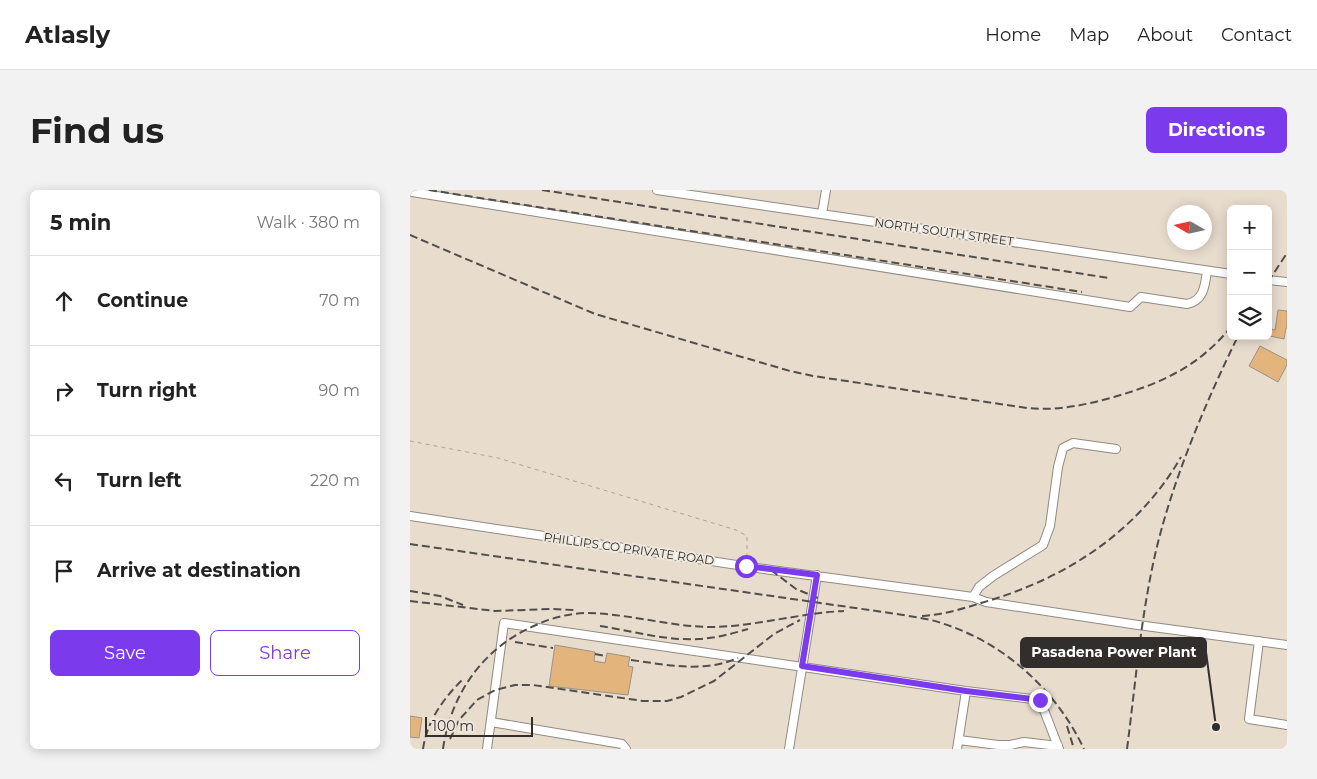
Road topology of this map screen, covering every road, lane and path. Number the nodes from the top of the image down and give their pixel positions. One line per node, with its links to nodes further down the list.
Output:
1 (413, 190): 5 (street)
2 (657, 190): 4 (street, NORTH SOUTH STREET)
3 (826, 190): 4 (street)
4 (822, 214): 5 (street, NORTH SOUTH STREET)
5 (1207, 271): 6 (street, NORTH SOUTH STREET)
6 (1227, 274)
7 (1272, 280): 8 (street)
8 (1287, 282)
9 (410, 441): 12 (path)
10 (1116, 449): 14 (street)
11 (410, 516): 12 (street, PHILLIPS CO PRIVATE ROAD)
12 (746, 566): 13 (street, PHILLIPS CO PRIVATE ROAD)
13 (817, 575): 14 (street, PHILLIPS CO PRIVATE ROAD); 17 (street)
14 (973, 597): 15 (street, PHILLIPS CO PRIVATE ROAD)
15 (1259, 641): 16 (street, PHILLIPS CO PRIVATE ROAD); 20 (street)
16 (1287, 645)
17 (802, 666): 18 (street); 19 (street); 25 (street)
18 (966, 691): 21 (street); 22 (street)
19 (491, 722): 23 (street); 24 (street)
20 (1287, 725)
21 (959, 740): 22 (street); 26 (street)
22 (1058, 747)
23 (487, 749)
24 (626, 749)
25 (789, 749)
26 (957, 749)

